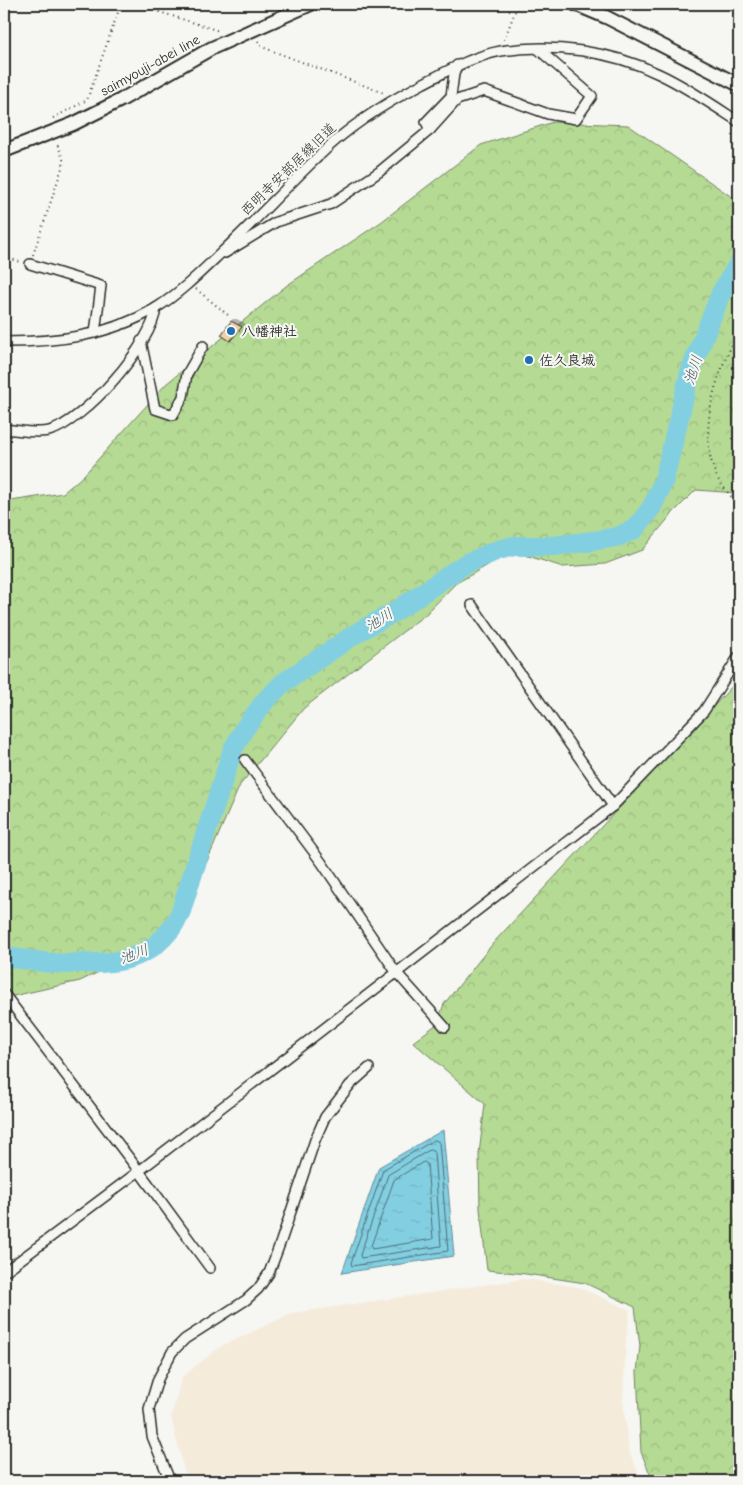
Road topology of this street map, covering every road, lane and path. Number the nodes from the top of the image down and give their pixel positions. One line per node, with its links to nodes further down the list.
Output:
1 (121, 4): 15 (path)
2 (135, 4): 7 (path)
3 (311, 4): 6 (main road, saimyouji-abei line)
4 (518, 4): 9 (path)
5 (575, 4): 11 (main road)
6 (251, 30): 7 (main road, saimyouji-abei line); 12 (path)
7 (225, 42): 15 (main road, saimyouji-abei line)
8 (538, 49): 9 (street, 西明寺安部居線旧道); 13 (street, 西明寺安部居線旧道); 14 (street)
9 (500, 51): 10 (street, 西明寺安部居線旧道)
10 (457, 65): 12 (street, 西明寺安部居線旧道); 14 (street)
11 (739, 85)
12 (396, 97): 18 (street, 西明寺安部居線旧道)
13 (739, 122)
14 (430, 130): 18 (street)
15 (53, 132): 16 (main road, saimyouji-abei line); 19 (path)
16 (4, 151)
17 (4, 257): 19 (path)
18 (214, 259): 21 (street, 西明寺安部居線旧道)
19 (30, 264): 24 (street)
20 (194, 288): 22 (path)
21 (156, 308): 24 (street, 西明寺安部居線旧道); 25 (street)
22 (228, 315)
23 (739, 332): 29 (path)
24 (95, 333): 26 (street, 西明寺安部居線旧道)
25 (142, 341): 27 (street); 28 (street)
26 (4, 342)
27 (203, 346)
28 (4, 429)
29 (739, 506)
30 (472, 605): 33 (street)
31 (739, 656): 33 (street)
32 (245, 760): 34 (street)
33 (613, 806): 34 (street)
34 (396, 972): 36 (street); 38 (street)
35 (4, 994): 38 (street)
36 (445, 1027)
37 (369, 1068): 41 (street)
38 (139, 1171): 39 (street); 40 (street)
39 (210, 1268)
40 (4, 1272)
41 (170, 1481)

